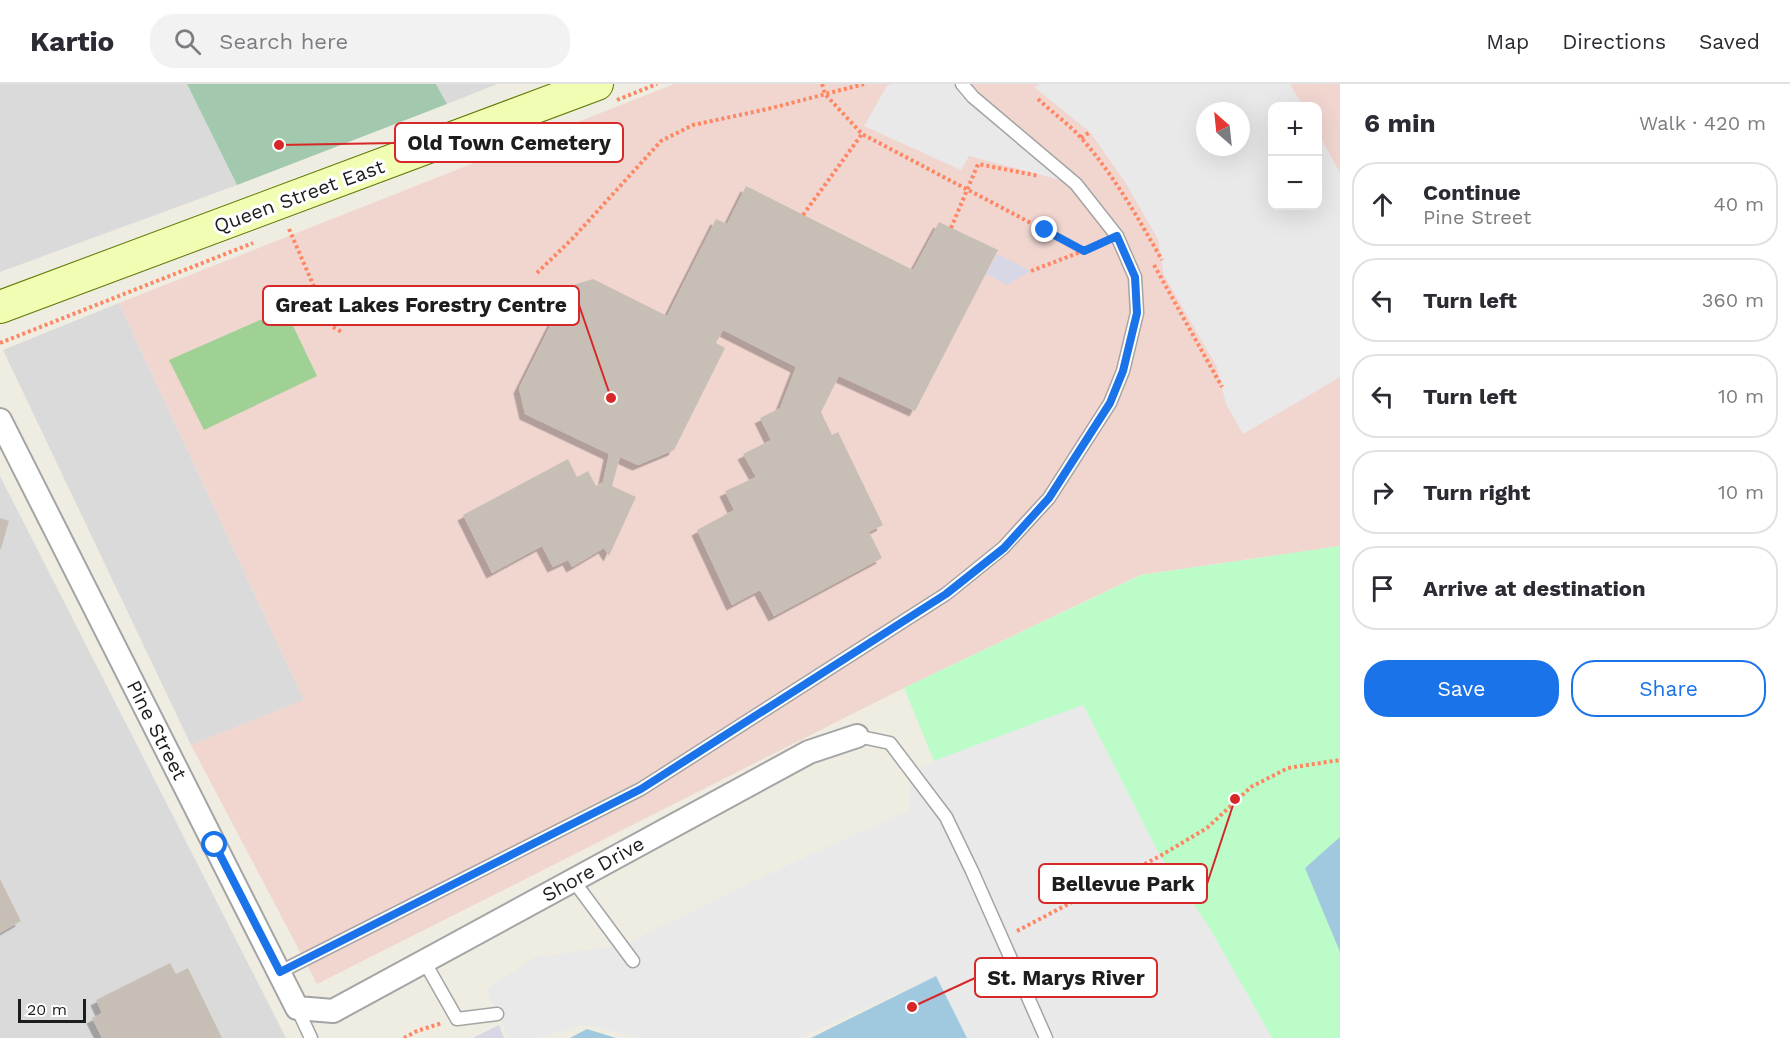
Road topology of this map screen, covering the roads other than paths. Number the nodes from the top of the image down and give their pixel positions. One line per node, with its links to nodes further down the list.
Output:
1 (597, 84): 3 (main road, Queen Street East)
2 (962, 84): 9 (lane)
3 (0, 307)
4 (0, 420): 9 (street, Pine Street)
5 (857, 736): 6 (street, Shore Drive); 13 (lane)
6 (573, 880): 7 (street, Shore Drive); 8 (lane)
7 (424, 961): 10 (street, Shore Drive); 11 (lane)
8 (633, 961)
9 (280, 972): 10 (street, Pine Street)
10 (297, 1008): 12 (lane)
11 (497, 1014)
12 (311, 1038)
13 (1046, 1038)

